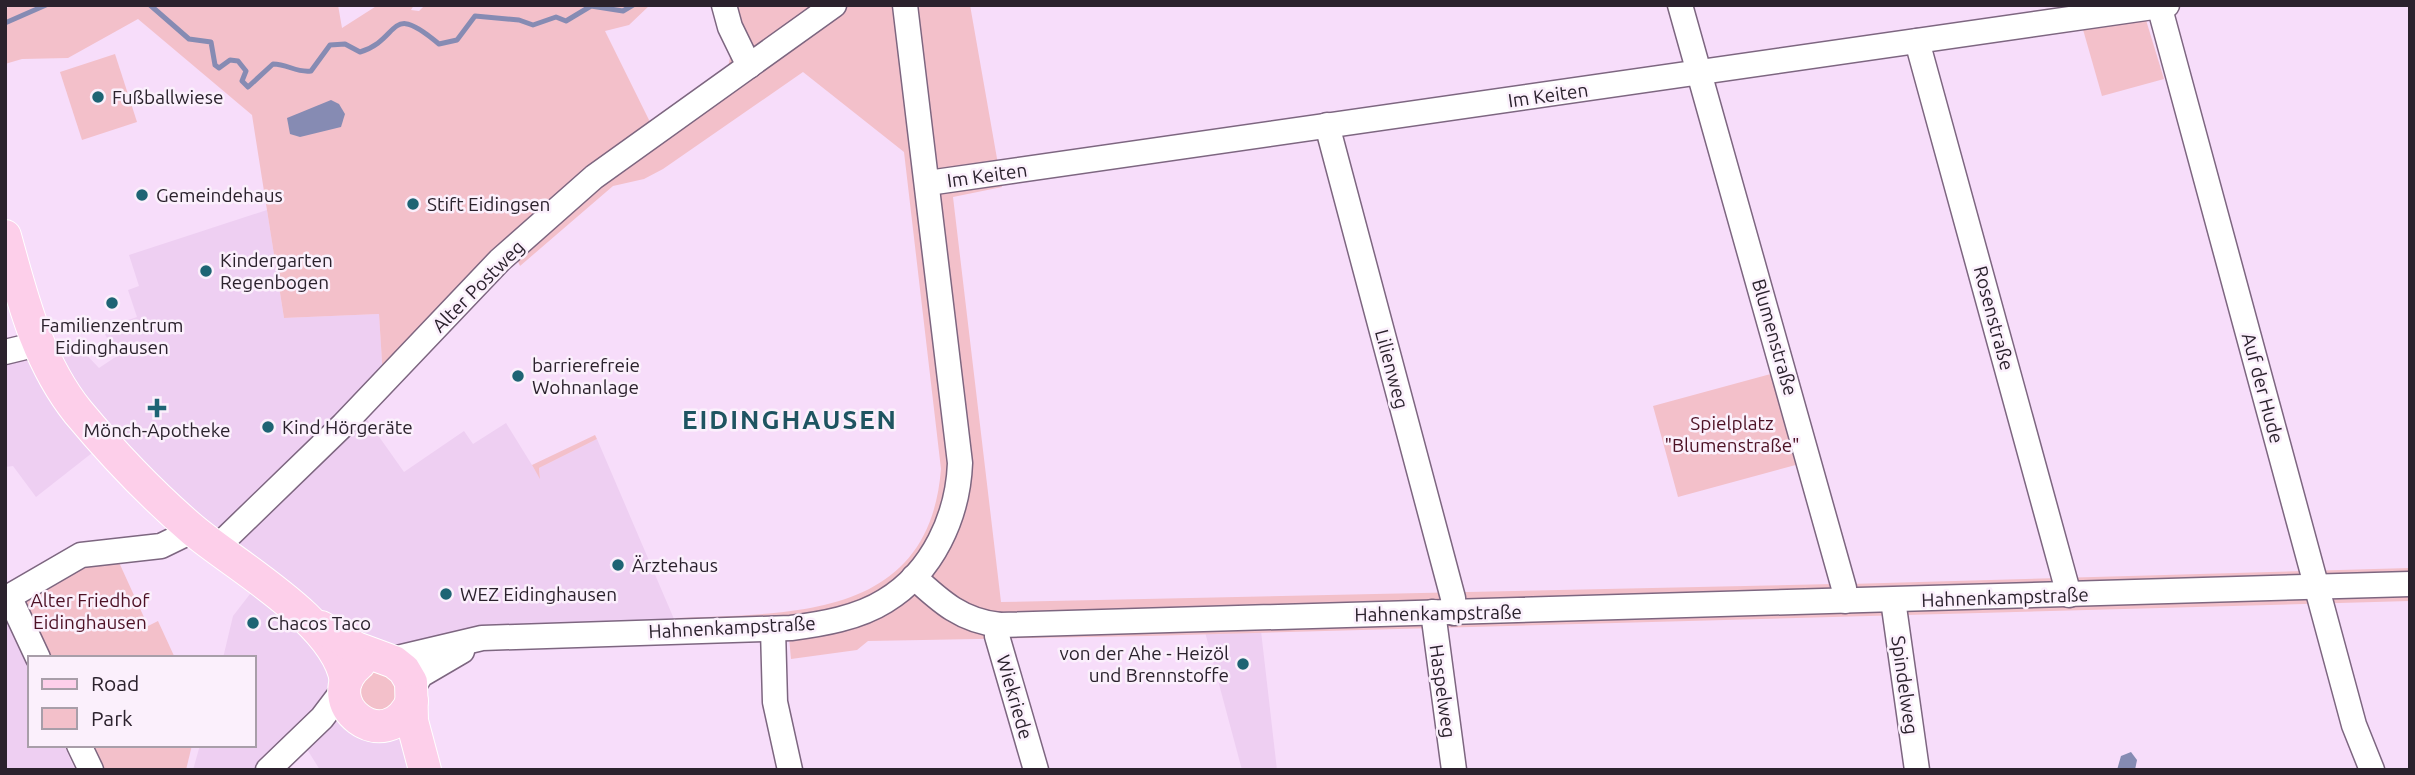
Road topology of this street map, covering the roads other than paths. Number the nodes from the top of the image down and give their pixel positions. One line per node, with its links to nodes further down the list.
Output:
1 (724, 5): 7 (street)
2 (834, 5): 7 (street, Alter Postweg)
3 (905, 5): 10 (street)
4 (1680, 5): 8 (street, Blumenstraße)
5 (2162, 6): 6 (street, Im Keiten); 17 (street, Auf der Hude)
6 (1917, 41): 8 (street, Im Keiten); 18 (street, Rosenstraße)
7 (749, 66): 14 (street, Alter Postweg)
8 (1700, 74): 9 (street, Im Keiten); 21 (street, Blumenstraße)
9 (1327, 125): 10 (street, Im Keiten); 22 (street, Lilienweg)
10 (928, 183): 15 (street)
11 (5, 236): 12 (main road)
12 (38, 344): 13 (street); 14 (main road)
13 (5, 352)
14 (196, 538): 19 (street); 23 (main road)
15 (914, 577): 24 (street, Hahnenkampstraße); 25 (street, Hahnenkampstraße)
16 (2410, 584): 17 (street, Hahnenkampstraße)
17 (2316, 586): 18 (street, Hahnenkampstraße); 41 (street, Auf der Hude)
18 (2069, 595): 20 (street, Hahnenkampstraße)
19 (7, 597): 27 (street)
20 (1893, 600): 21 (street, Hahnenkampstraße); 40 (street, Spindelweg)
21 (1844, 601): 22 (street, Hahnenkampstraße)
22 (1444, 612): 24 (street, Hahnenkampstraße); 39 (street, Haspelweg)
23 (308, 621): 28 (main road); 29 (main road)
24 (1000, 625): 38 (street, Wiekriede)
25 (773, 629): 26 (street, Hahnenkampstraße); 37 (street)
26 (496, 638): 28 (street, Hahnenkampstraße); 30 (street, Hahnenkampstraße)
27 (37, 656)
28 (384, 659): 29 (main road); 30 (main road)
29 (345, 685): 31 (main road); 33 (street)
30 (412, 695): 31 (main road); 36 (main road)
31 (369, 723): 33 (street); 36 (main road)
32 (80, 747): 34 (street)
33 (292, 750): 35 (street)
34 (91, 770)
35 (268, 770)
36 (422, 770)
37 (790, 770)
38 (1036, 770)
39 (1454, 770)
40 (1917, 770)
41 (2372, 770)

